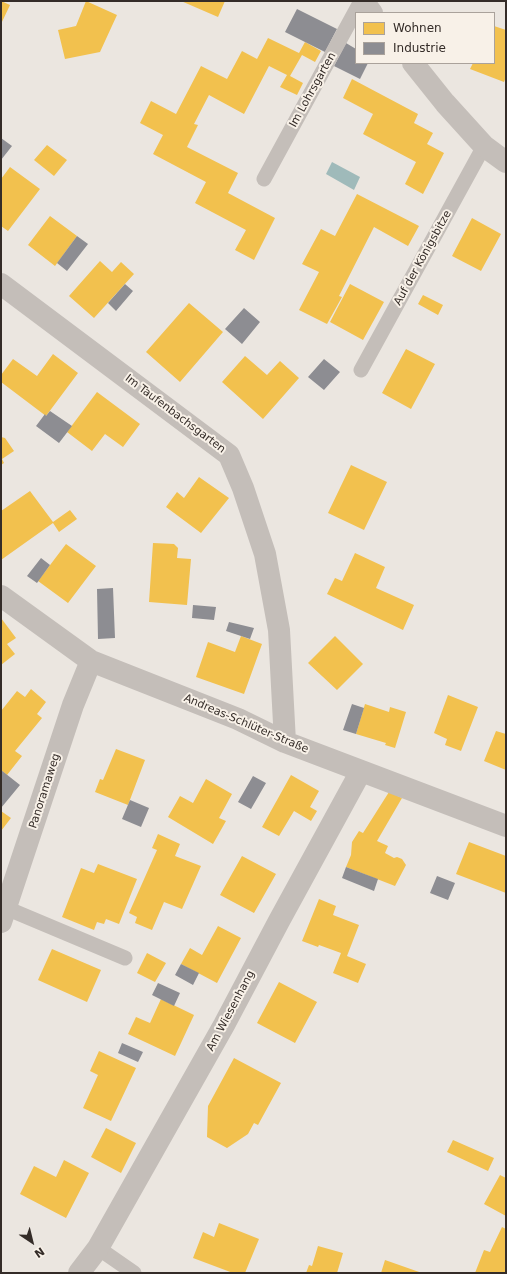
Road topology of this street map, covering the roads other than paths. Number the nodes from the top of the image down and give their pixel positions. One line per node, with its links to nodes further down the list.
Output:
1 (362, 1): 2 (lane, Im Lohrsgarten); 3 (street)
2 (356, 12)
3 (371, 12)
4 (355, 14): 8 (lane, Im Lohrsgarten)
5 (414, 64): 6 (street)
6 (484, 146): 7 (street); 10 (lane, Auf der Königsbitze)
7 (506, 162)
8 (264, 180)
9 (1, 284): 13 (street, Im Taufenbachsgarten)
10 (361, 370)
11 (1, 596): 12 (street, Andreas-Schlüter-Straße)
12 (91, 661): 13 (street, Andreas-Schlüter-Straße); 16 (street, Panoramaweg)
13 (285, 742): 14 (street, Andreas-Schlüter-Straße)
14 (361, 771): 15 (street, Andreas-Schlüter-Straße); 18 (street, Am Wiesenhang)
15 (506, 826)
16 (3, 915): 17 (lane)
17 (125, 958)
18 (98, 1248): 19 (street, Am Wiesenhang); 20 (lane)
19 (79, 1273)
20 (134, 1273)

